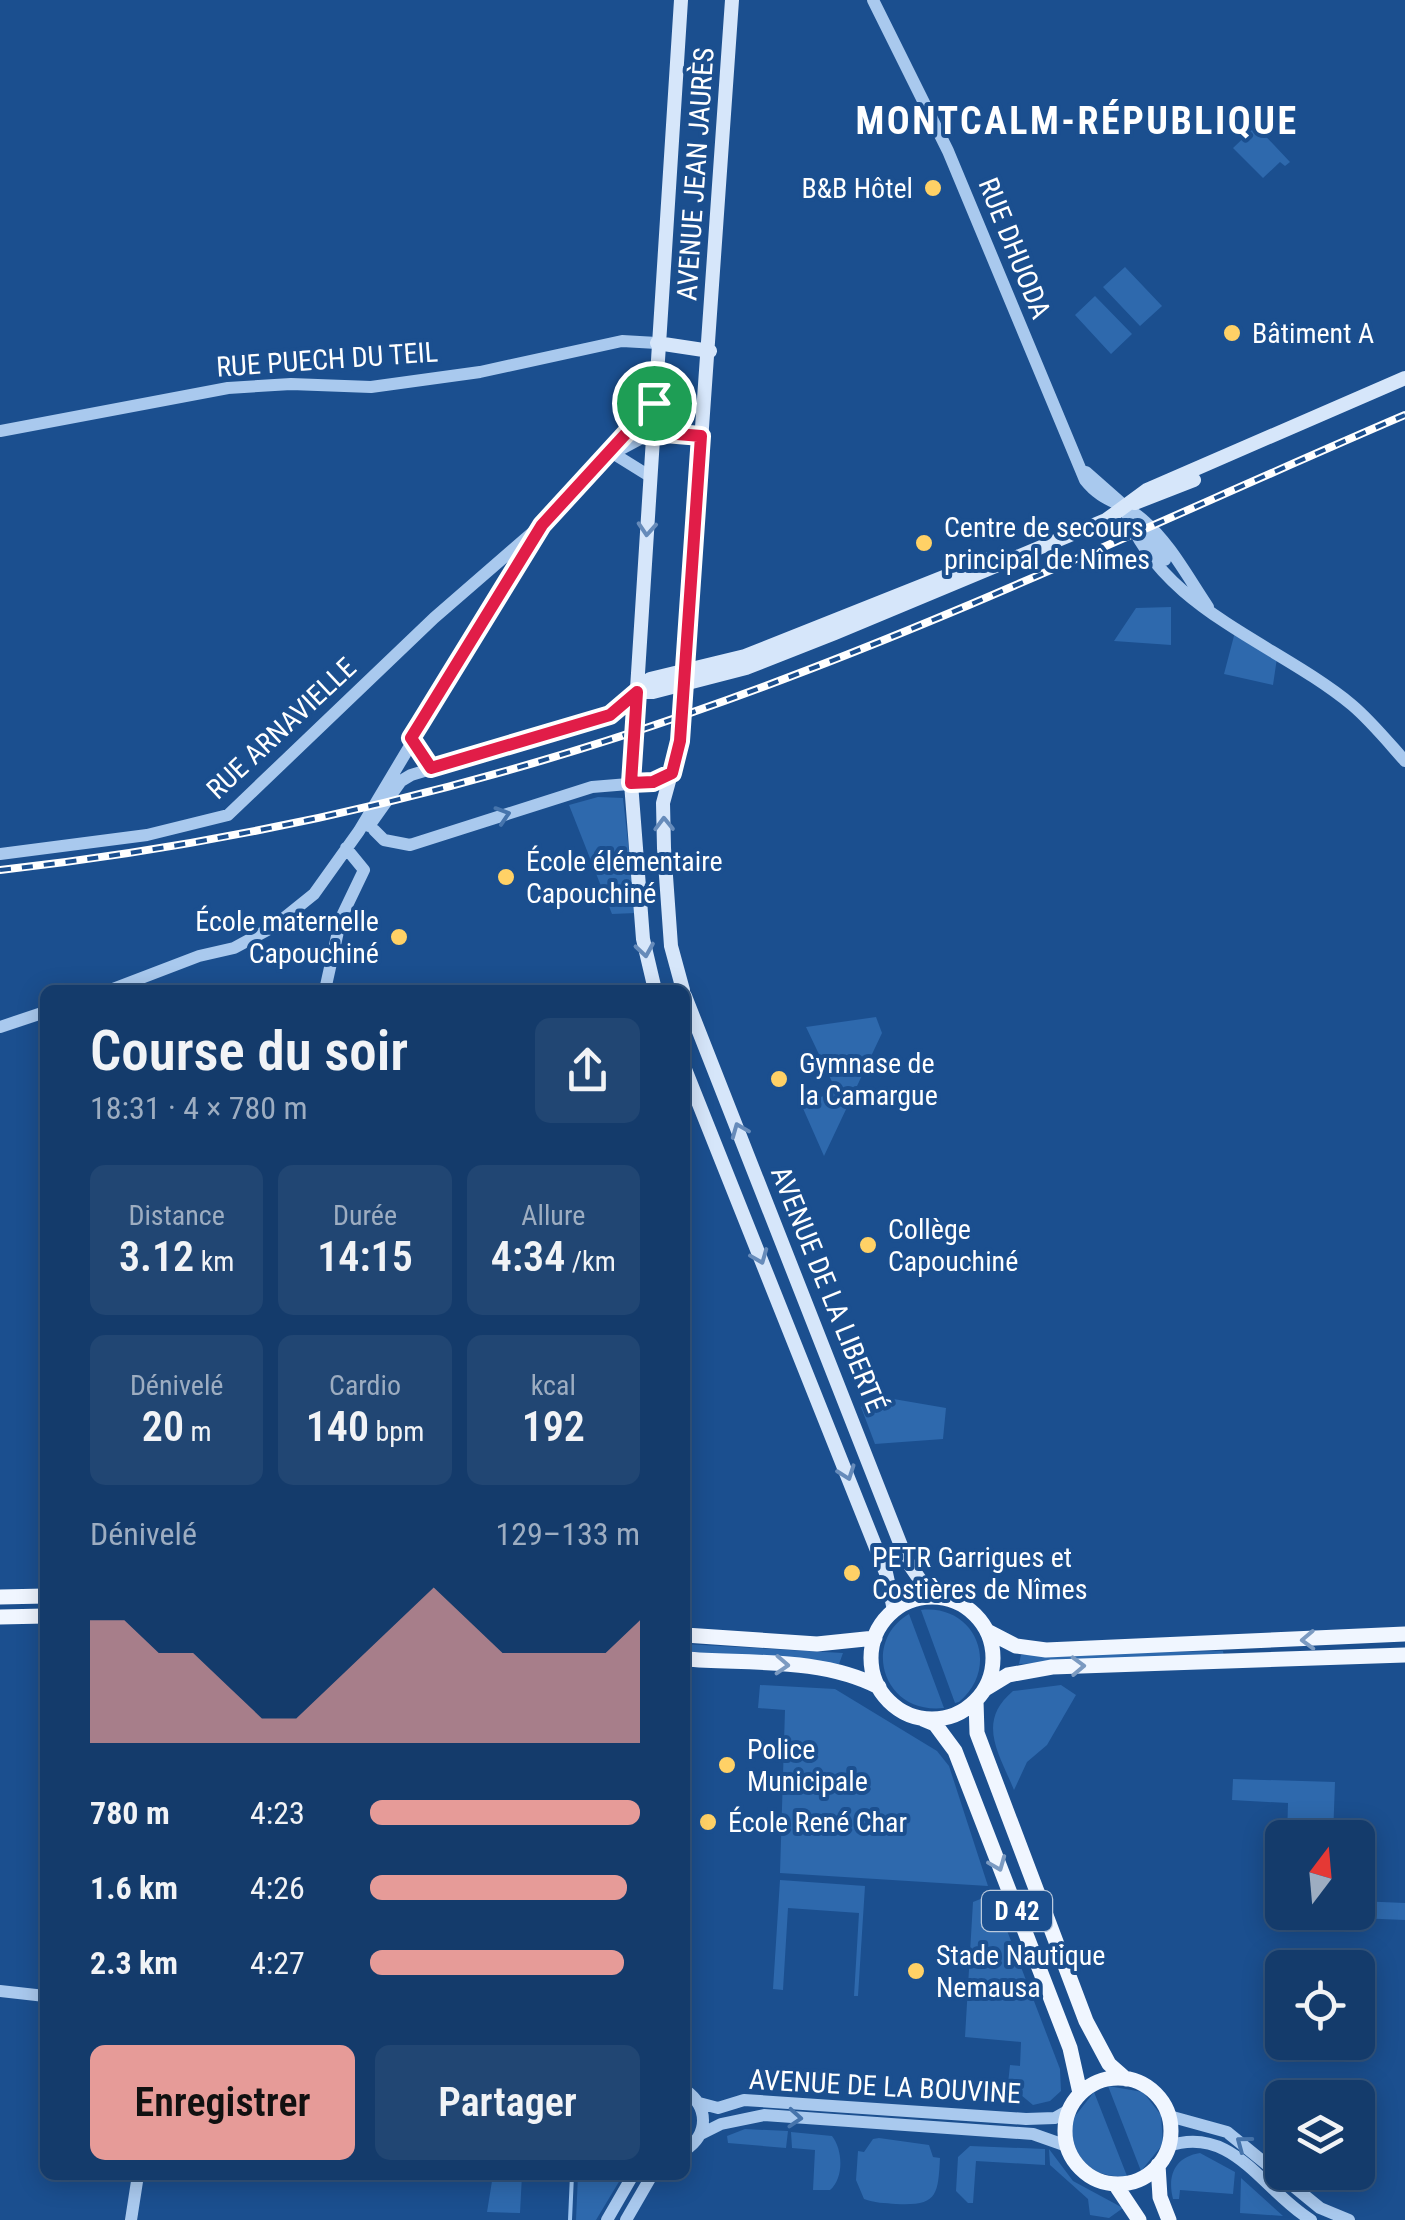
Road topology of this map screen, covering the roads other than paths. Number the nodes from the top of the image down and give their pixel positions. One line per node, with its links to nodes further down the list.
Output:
1 (682, 0): 4 (main road, AVENUE JEAN JAURÈS)
2 (732, 0): 5 (main road, AVENUE JEAN JAURÈS)
3 (872, 0): 14 (street, RUE DHUODA)
4 (657, 342): 5 (main road); 8 (main road, AVENUE JEAN JAURÈS); 9 (street, RUE PUECH DU TEIL)
5 (710, 351): 11 (main road, AVENUE JEAN JAURÈS)
6 (1405, 378): 14 (main road)
7 (1405, 387): 14 (main road)
8 (654, 403): 10 (main road, AVENUE JEAN JAURÈS); 12 (street)
9 (0, 431)
10 (653, 432): 11 (main road); 12 (street); 13 (main road, AVENUE JEAN JAURÈS)
11 (701, 436): 22 (main road, AVENUE JEAN JAURÈS)
12 (608, 456): 13 (street); 15 (street)
13 (651, 477): 24 (main road, AVENUE JEAN JAURÈS, one-way to 24)
14 (1124, 506): 16 (street); 19 (street, RUE DHUODA); 21 (main road)
15 (542, 525): 17 (street, RUE ARNAVIELLE); 18 (street)
16 (1160, 561): 19 (street); 20 (street)
17 (496, 562): 18 (street); 32 (street, RUE ARNAVIELLE)
18 (512, 576): 25 (street)
19 (1198, 592): 20 (street)
20 (1208, 607): 26 (street)
21 (868, 613): 22 (main road); 23 (main road)
22 (685, 668): 23 (main road, AVENUE JEAN JAURÈS); 24 (main road)
23 (683, 684): 24 (main road); 28 (main road, AVENUE DE LA LIBERTÉ)
24 (637, 692): 27 (street); 29 (main road)
25 (411, 738): 27 (street); 31 (street)
26 (1405, 761)
27 (431, 768): 31 (street)
28 (672, 773): 29 (street); 36 (main road, AVENUE DE LA LIBERTÉ, one-way to 28)
29 (631, 783): 30 (street, one-way to 29); 35 (main road, one-way to 35)
30 (374, 830)
31 (346, 848): 33 (street); 34 (street)
32 (0, 854)
33 (123, 985)
34 (327, 985)
35 (654, 985)
36 (682, 985)
37 (690, 1008): 43 (main road, AVENUE DE LA LIBERTÉ, one-way to 37)
38 (40, 1014): 39 (street)
39 (0, 1028)
40 (690, 1082): 44 (main road, AVENUE DE LA LIBERTÉ, one-way to 44)
41 (40, 1596): 42 (main road)
42 (0, 1597)
43 (932, 1597): 44 (main road); 47 (main road)
44 (894, 1610): 50 (main road)
45 (40, 1616): 46 (main road)
46 (0, 1617)
47 (987, 1631): 48 (main road, one-way to 47); 54 (main road)
48 (1405, 1634)
49 (690, 1635): 50 (main road)
50 (875, 1638): 53 (main road)
51 (1405, 1655): 54 (main road, one-way to 51)
52 (690, 1658): 53 (main road, one-way to 53)
53 (879, 1687): 55 (main road)
54 (981, 1695): 55 (main road); 58 (main road, D 42)
55 (923, 1718): 59 (main road, D 42, one-way to 59)
56 (0, 1991): 57 (street)
57 (40, 1995)
58 (1126, 2079): 59 (main road); 63 (main road)
59 (1080, 2093): 62 (main road)
60 (690, 2095): 61 (street)
61 (699, 2103): 62 (street, AVENUE DE LA BOUVINE); 64 (street)
62 (1068, 2110): 66 (main road)
63 (1169, 2116): 67 (main road); 79 (street, one-way to 63)
64 (701, 2134): 65 (street); 66 (street, AVENUE DE LA BOUVINE, one-way to 66)
65 (690, 2145)
66 (1066, 2146): 72 (main road)
67 (1168, 2146): 68 (main road); 78 (street)
68 (1158, 2165): 72 (main road); 77 (main road)
69 (137, 2180): 73 (street)
70 (630, 2180): 74 (street)
71 (649, 2180): 75 (street)
72 (1115, 2184): 76 (main road)
73 (130, 2220)
74 (608, 2220)
75 (626, 2220)
76 (1139, 2220)
77 (1168, 2220)
78 (1311, 2220)
79 (1349, 2220)

